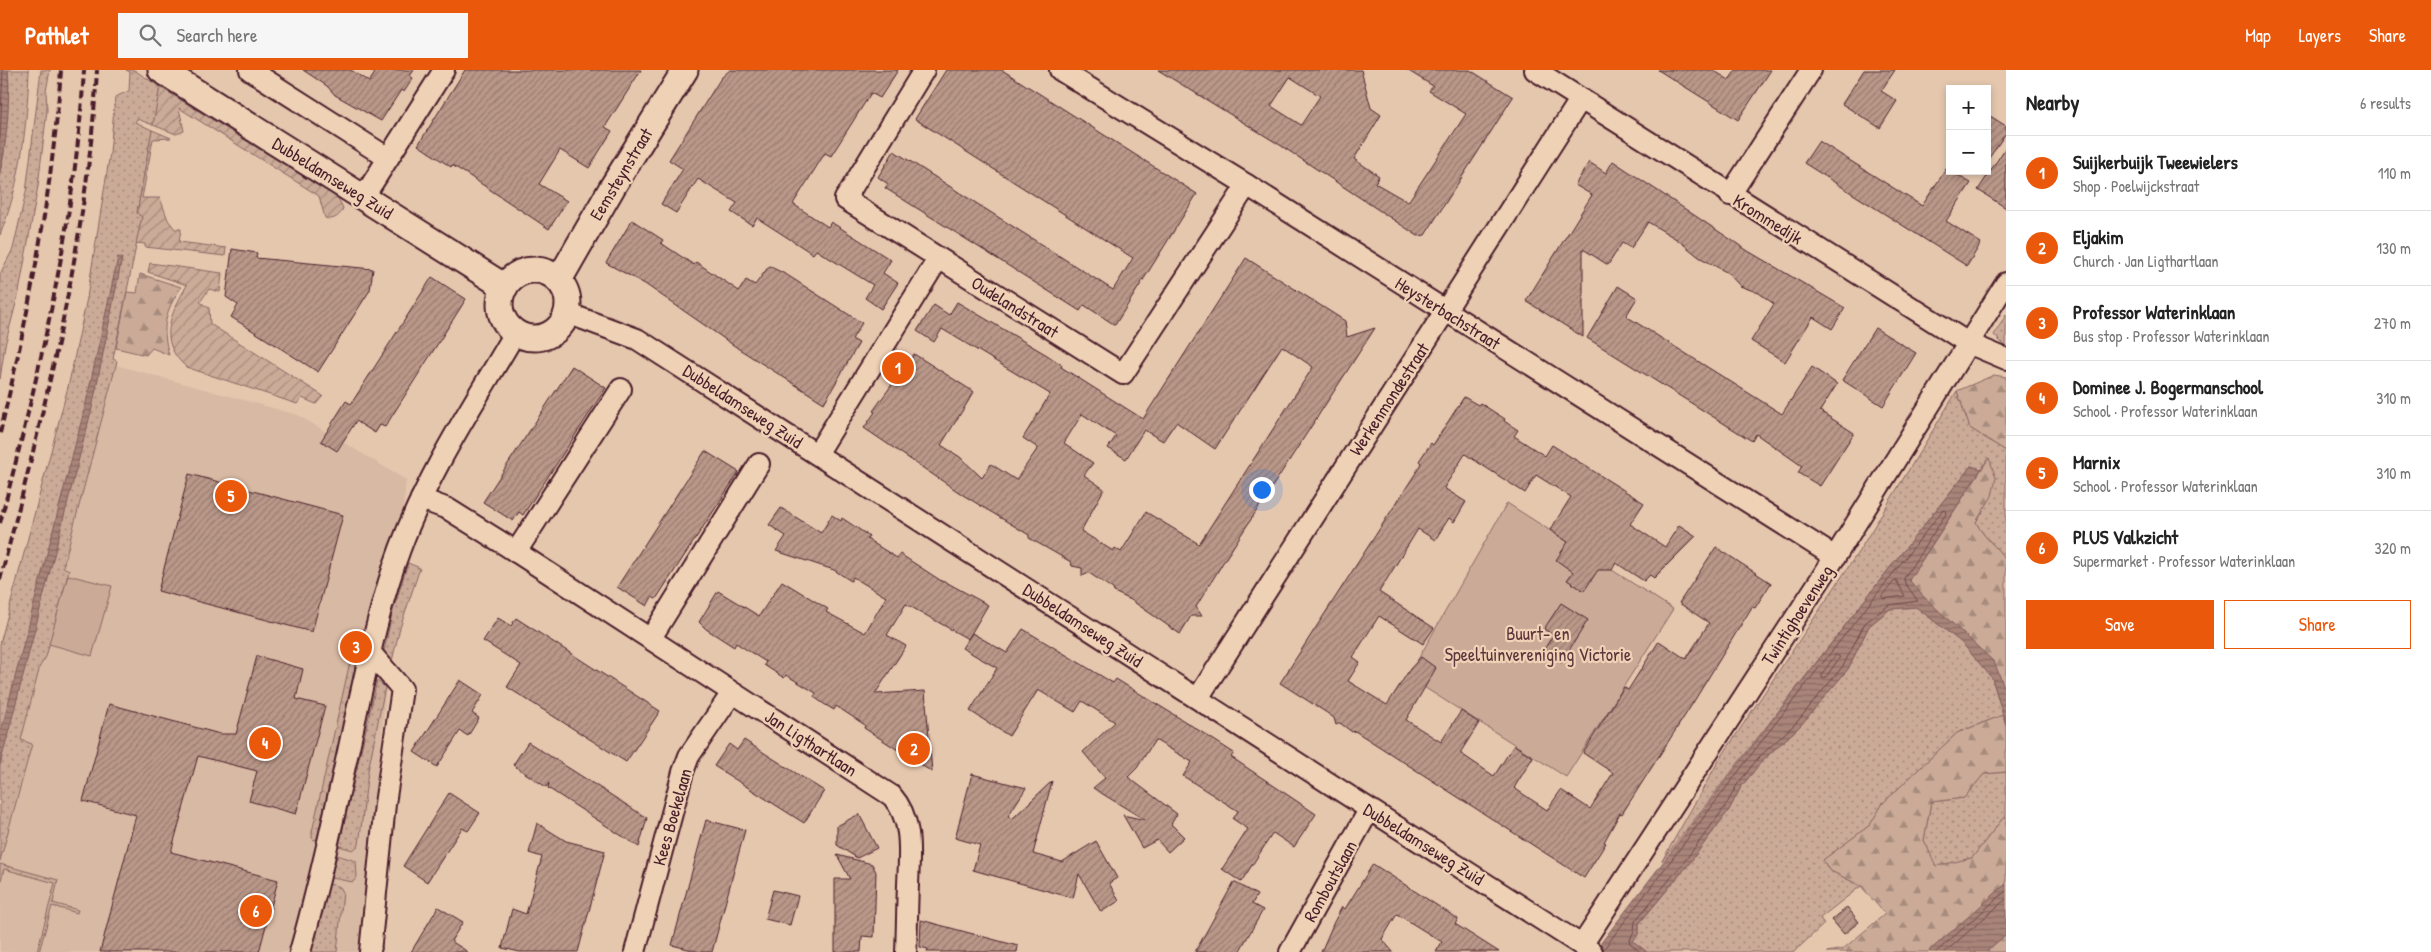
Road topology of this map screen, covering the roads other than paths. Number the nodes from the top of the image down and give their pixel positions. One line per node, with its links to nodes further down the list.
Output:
1 (160, 70): 13 (street, Dubbeldamseweg Zuid)
2 (250, 70): 10 (street)
3 (444, 70): 10 (street)
4 (685, 70): 15 (street, Eemsteynstraat)
5 (924, 70): 14 (street, Oudelandstraat)
6 (1060, 70): 11 (street, Heysterbachstraat)
7 (1811, 70): 12 (street)
8 (1547, 73): 9 (street, Krommedijk)
9 (1580, 100): 12 (street, Krommedijk); 18 (street, Werkenmondestraat)
10 (388, 158): 13 (street)
11 (1247, 185): 14 (street, Oudelandstraat); 18 (street, Heysterbachstraat)
12 (1730, 195): 21 (street, Krommedijk)
13 (364, 198): 17 (street, Dubbeldamseweg Zuid)
14 (938, 259): 24 (street)
15 (559, 280): 17 (street); 19 (street)
16 (2006, 283): 21 (street, Twintighoevenweg)
17 (504, 287): 20 (street)
18 (1444, 311): 28 (street, Heysterbachstraat); 32 (street, Werkenmondestraat)
19 (567, 313): 20 (street); 24 (street, Dubbeldamseweg Zuid)
20 (515, 333): 26 (street)
21 (1968, 343): 22 (street, Krommedijk); 28 (street, Twintighoevenweg)
22 (2006, 359)
23 (621, 389): 27 (street)
24 (817, 454): 32 (street, Dubbeldamseweg Zuid)
25 (759, 464): 29 (street)
26 (421, 498): 27 (street, Jan Ligthartlaan); 30 (street)
27 (516, 552): 29 (street, Jan Ligthartlaan)
28 (1835, 557): 34 (street, Twintighoevenweg)
29 (651, 638): 31 (street, Jan Ligthartlaan)
30 (370, 652): 35 (street); 36 (street)
31 (732, 693): 37 (street, Kees Boekelaan); 38 (street, Jan Ligthartlaan)
32 (1198, 698): 33 (street, Dubbeldamseweg Zuid)
33 (1369, 810): 34 (street, Dubbeldamseweg Zuid); 39 (street, Romboutslaan)
34 (1588, 949)
35 (300, 952)
36 (370, 952)
37 (635, 952)
38 (906, 952)
39 (1290, 952)

